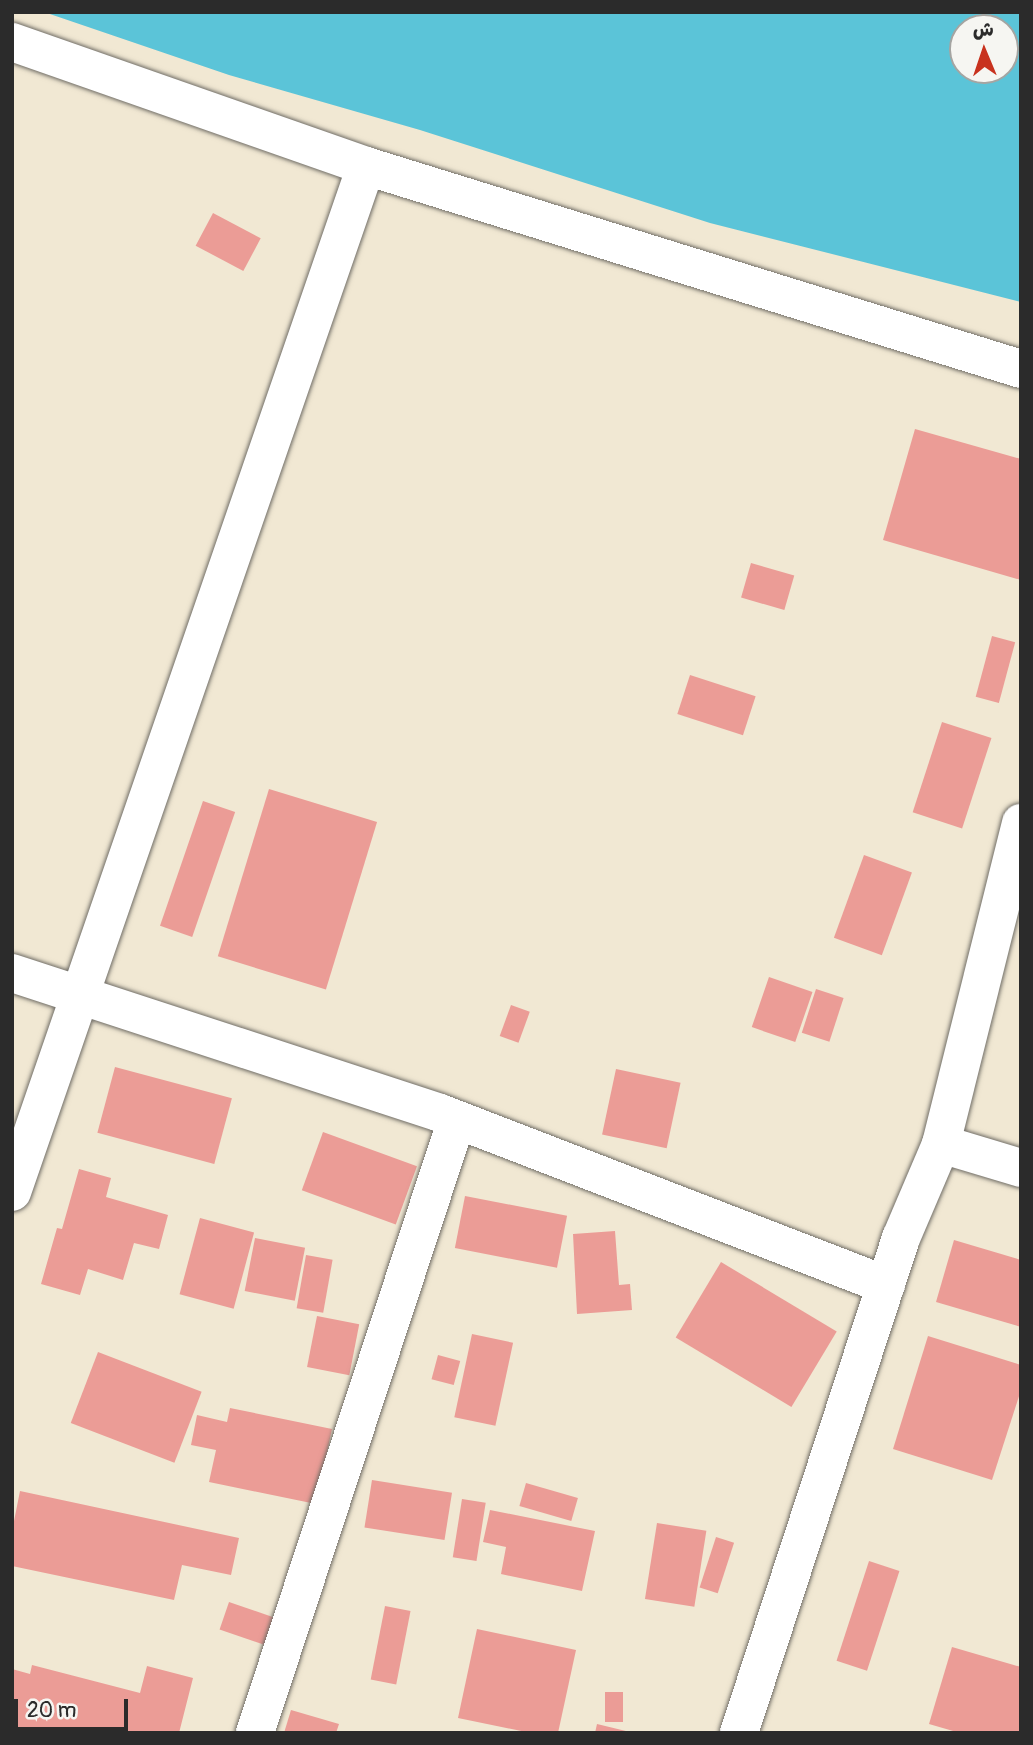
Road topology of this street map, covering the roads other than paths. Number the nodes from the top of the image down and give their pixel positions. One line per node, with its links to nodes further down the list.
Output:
1 (12, 42): 2 (street)
2 (366, 166): 3 (street); 6 (street)
3 (1021, 369)
4 (1021, 823): 8 (street)
5 (12, 974): 6 (street)
6 (80, 997): 7 (street); 10 (street)
7 (457, 1119): 11 (street); 12 (street)
8 (941, 1144): 9 (street); 11 (street)
9 (1021, 1168)
10 (12, 1192)
11 (886, 1285): 13 (street)
12 (255, 1733)
13 (739, 1733)

